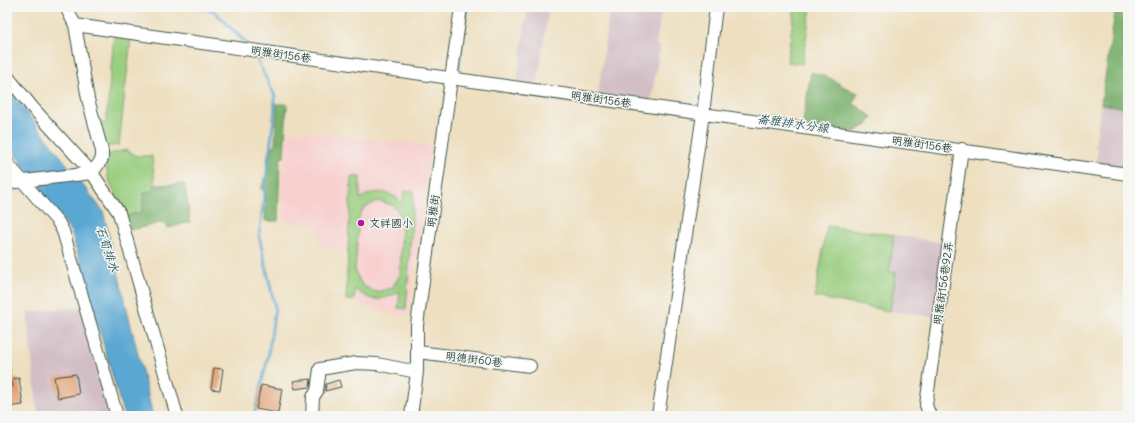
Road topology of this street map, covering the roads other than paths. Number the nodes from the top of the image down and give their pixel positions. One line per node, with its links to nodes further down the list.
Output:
1 (66, 7): 4 (street)
2 (461, 7): 6 (street, 明雅街)
3 (716, 7): 7 (street)
4 (75, 25): 6 (street, 明雅街156巷); 10 (street)
5 (7, 76): 10 (street)
6 (451, 78): 7 (street, 明雅街156巷); 14 (street, 明雅街)
7 (703, 114): 8 (street, 明雅街156巷); 21 (street)
8 (962, 149): 11 (street, 明雅街156巷); 22 (street, 明雅街156巷92弄)
9 (7, 163): 12 (street)
10 (92, 173): 12 (street); 18 (street)
11 (1128, 174)
12 (24, 181): 13 (street); 17 (street)
13 (7, 183)
14 (418, 352): 15 (street, 明德街60巷); 16 (street, 明雅街)
15 (530, 366)
16 (417, 372): 19 (street); 20 (street, 明雅街)
17 (117, 416)
18 (177, 416)
19 (312, 416)
20 (411, 416)
21 (658, 416)
22 (930, 416)

